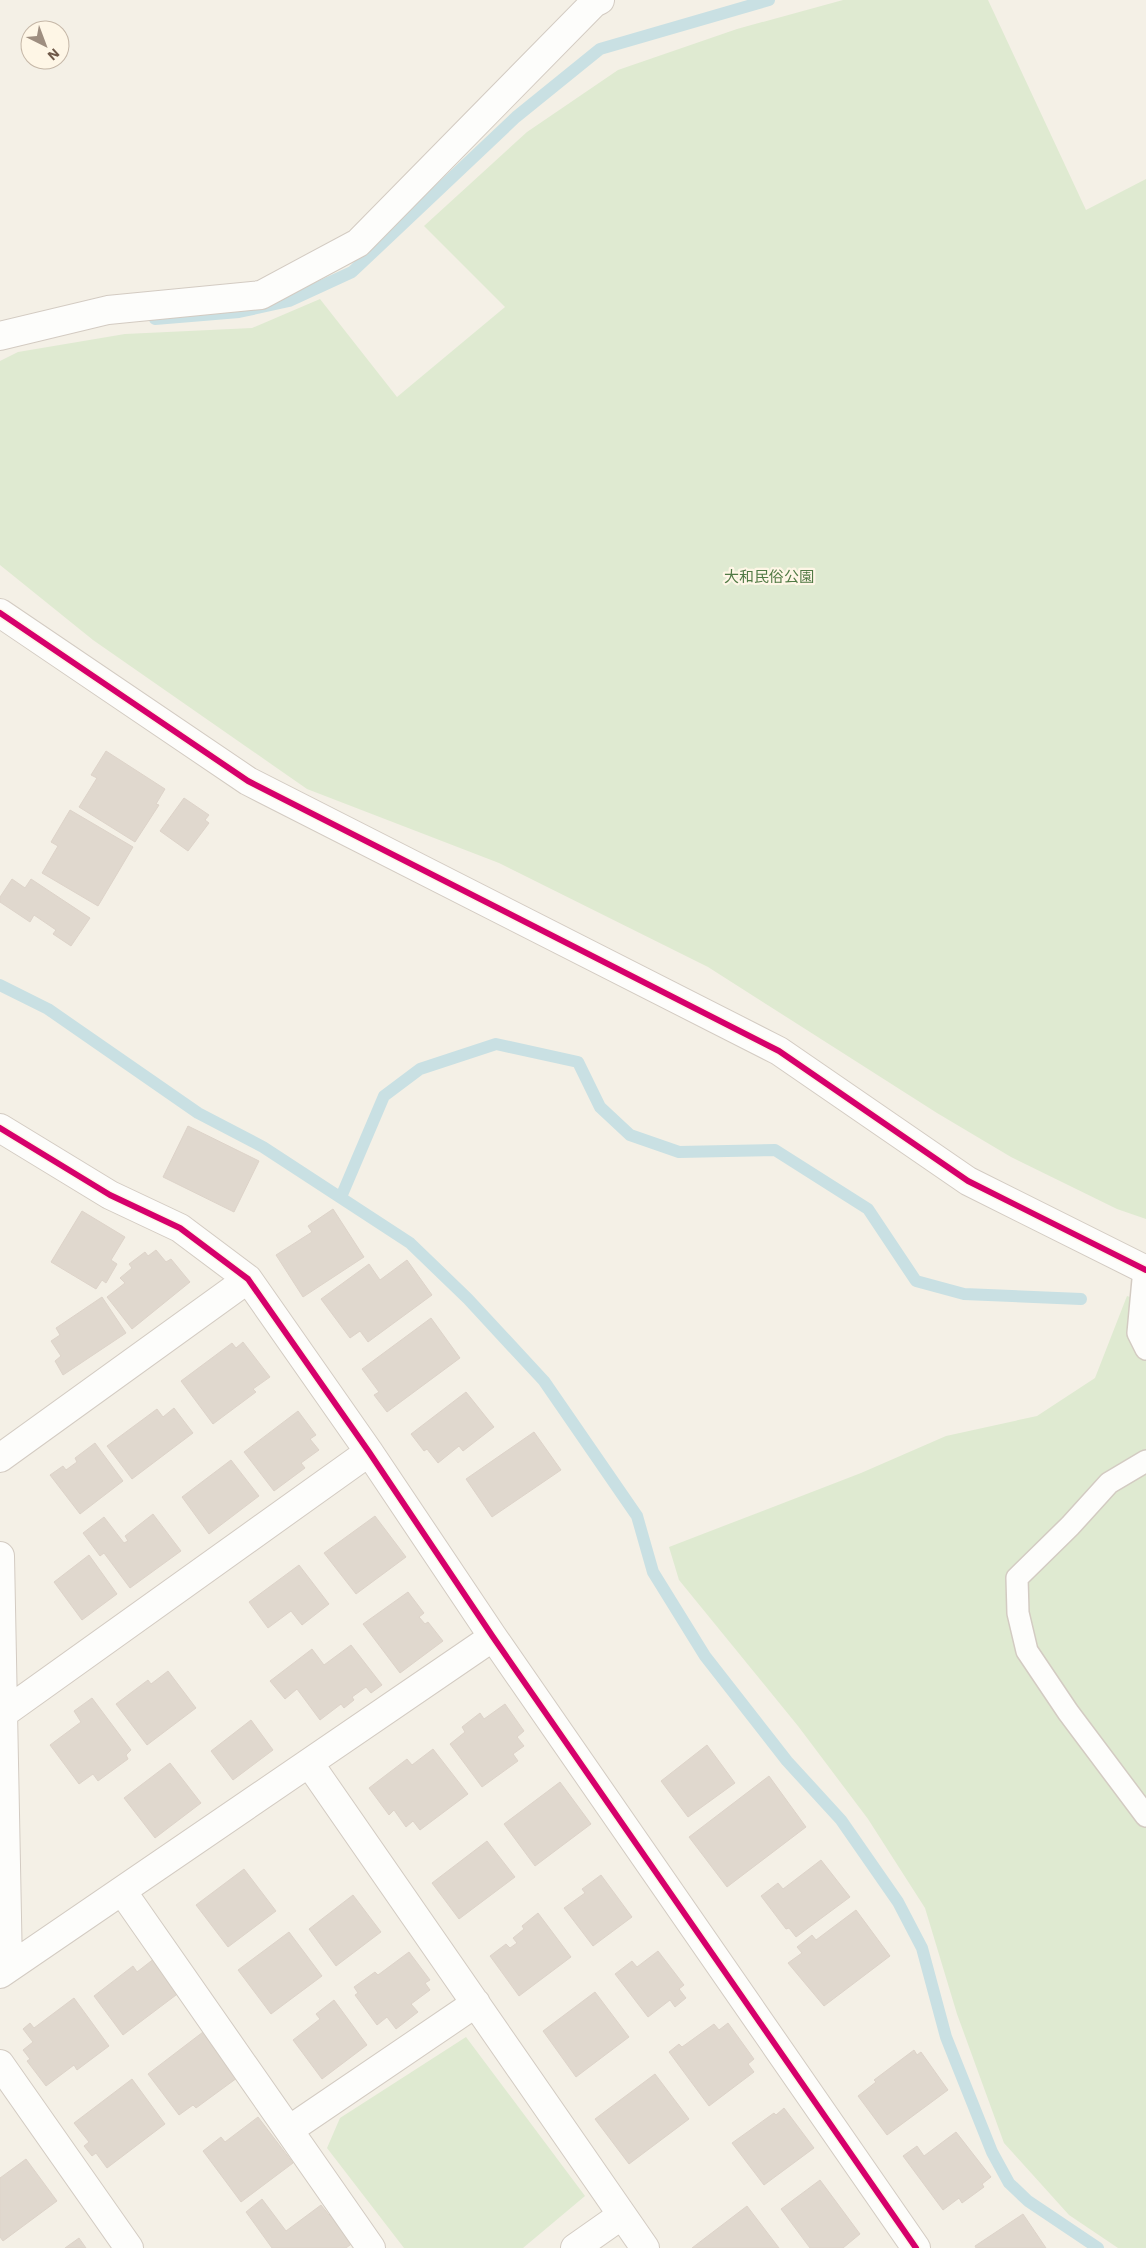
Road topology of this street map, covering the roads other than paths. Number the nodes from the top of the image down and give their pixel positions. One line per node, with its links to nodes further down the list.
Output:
1 (600, 0): 2 (street)
2 (0, 336)
3 (0, 613): 5 (street)
4 (0, 1128): 6 (street)
5 (1145, 1270): 7 (lane)
6 (248, 1279): 8 (street); 9 (street)
7 (1146, 1349)
8 (369, 1452): 12 (street); 13 (street)
9 (0, 1458)
10 (1146, 1461): 15 (lane)
11 (0, 1556): 13 (street)
12 (493, 1637): 14 (street); 22 (street)
13 (4, 1713): 17 (street)
14 (309, 1763): 16 (street); 18 (street)
15 (1146, 1816)
16 (122, 1891): 17 (street); 20 (street)
17 (4, 1971)
18 (476, 2003): 20 (street); 21 (street)
19 (0, 2064): 23 (street)
20 (289, 2130): 24 (street)
21 (622, 2215): 25 (street); 26 (street)
22 (906, 2244)
23 (129, 2248)
24 (371, 2248)
25 (575, 2248)
26 (646, 2248)

